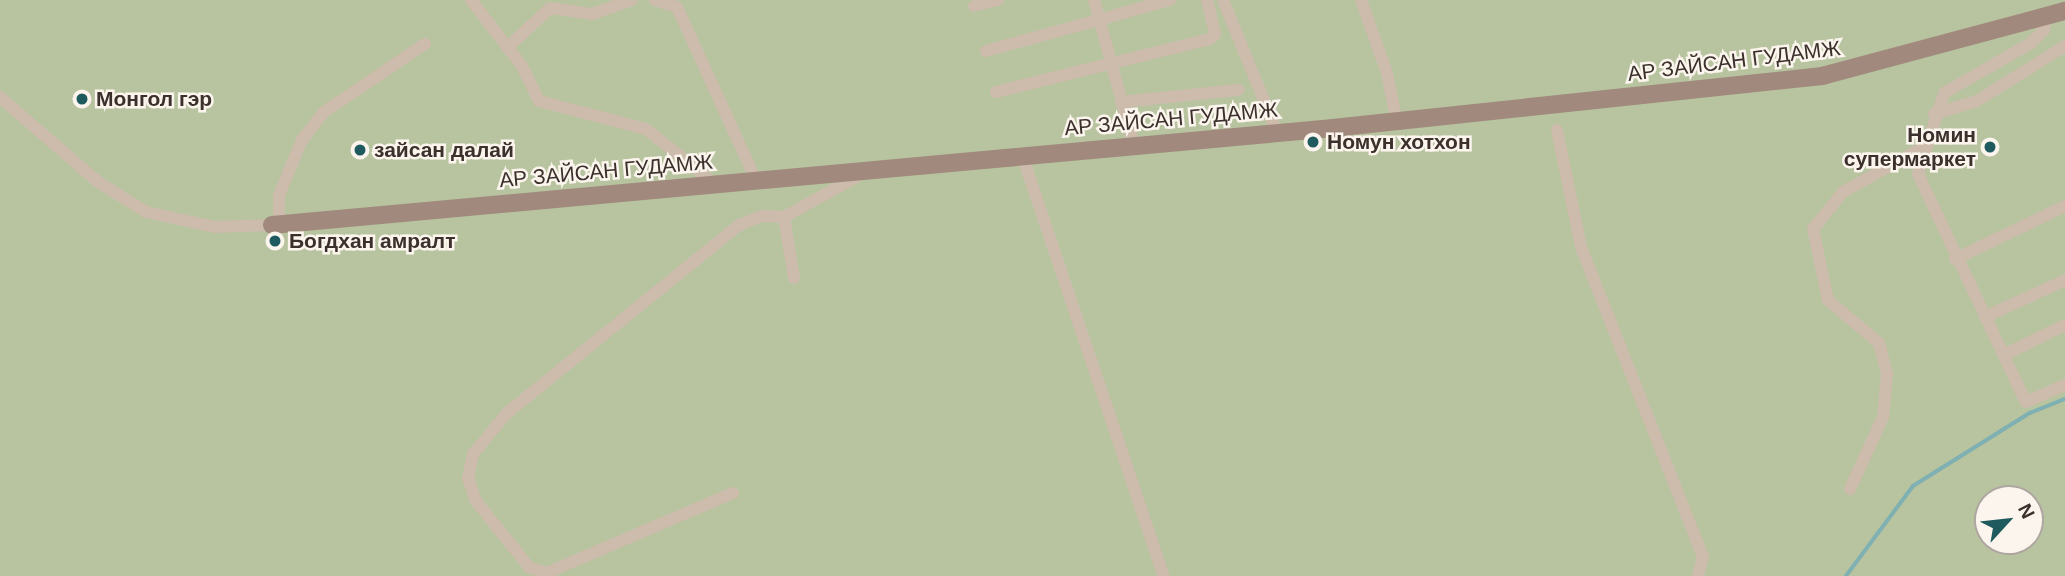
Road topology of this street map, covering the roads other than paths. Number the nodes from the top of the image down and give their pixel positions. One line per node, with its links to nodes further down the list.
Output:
1 (471, 0): 15 (street)
2 (632, 0): 15 (street)
3 (655, 0): 31 (street)
4 (998, 0): 10 (street)
5 (1094, 0): 12 (street)
6 (1170, 0): 12 (street)
7 (1208, 0): 18 (street)
8 (1223, 0): 26 (street)
9 (1361, 0): 24 (street)
10 (974, 6)
11 (2065, 12): 13 (street, АР ЗАЙСАН ГУДАМЖ)
12 (1098, 17): 17 (street); 18 (street)
13 (2046, 17): 23 (street); 24 (street, АР ЗАЙСАН ГУДАМЖ)
14 (425, 44): 35 (street)
15 (509, 46): 32 (street)
16 (2065, 46): 23 (street)
17 (986, 51)
18 (1110, 60): 20 (street); 22 (street)
19 (1238, 90): 22 (street)
20 (996, 92)
21 (0, 97): 35 (street)
22 (1121, 102): 27 (street)
23 (1934, 114): 28 (street)
24 (1396, 118): 26 (street, АР ЗАЙСАН ГУДАМЖ)
25 (1557, 130): 46 (street)
26 (1277, 132): 27 (street, АР ЗАЙСАН ГУДАМЖ)
27 (1134, 146): 29 (street, АР ЗАЙСАН ГУДАМЖ)
28 (1924, 147): 36 (street); 43 (street)
29 (1022, 155): 30 (street, АР ЗАЙСАН ГУДАМЖ); 45 (street)
30 (871, 169): 31 (street, АР ЗАЙСАН ГУДАМЖ); 34 (street)
31 (755, 178): 32 (street, АР ЗАЙСАН ГУДАМЖ)
32 (715, 184): 35 (street, АР ЗАЙСАН ГУДАМЖ)
33 (2065, 206): 36 (street)
34 (784, 217): 37 (street); 44 (street)
35 (276, 225)
36 (1955, 259): 39 (street)
37 (794, 278)
38 (2065, 280): 39 (street)
39 (1985, 317): 41 (street)
40 (2065, 325): 41 (street)
41 (2004, 355): 42 (street)
42 (2065, 385)
43 (1850, 489)
44 (733, 493)
45 (1164, 576)
46 (1698, 576)

